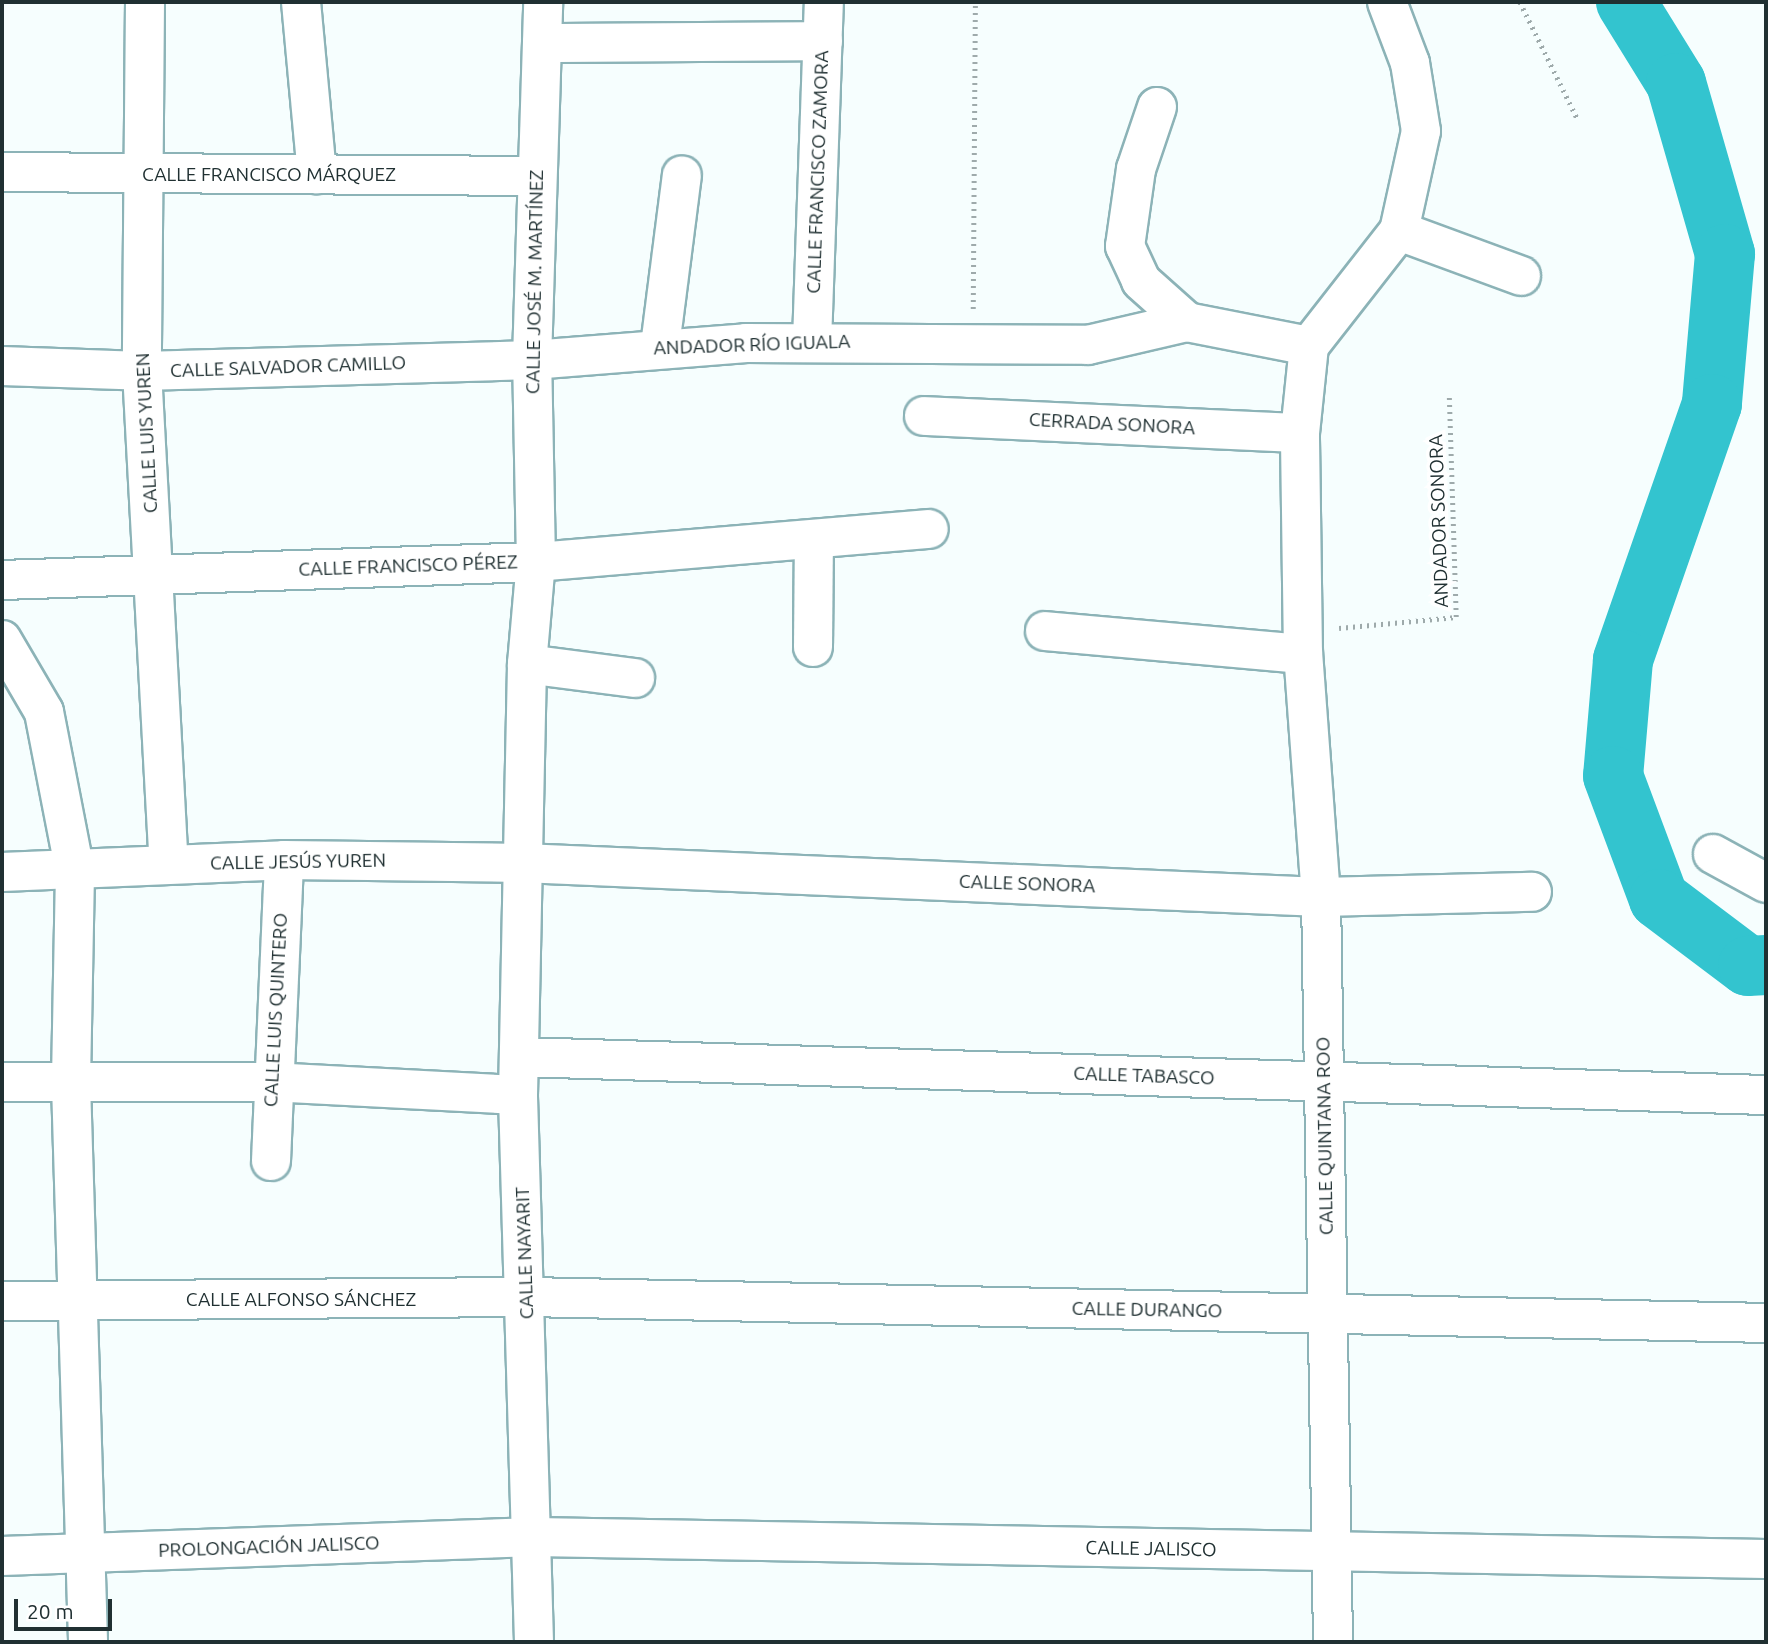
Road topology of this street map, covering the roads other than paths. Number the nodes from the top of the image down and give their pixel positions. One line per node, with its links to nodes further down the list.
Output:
1 (145, 2): 11 (street, CALLE LUIS YUREN)
2 (301, 2): 10 (street)
3 (543, 2): 7 (street, CALLE JOSÉ M. MARTÍNEZ)
4 (824, 2): 6 (street, CALLE FRANCISCO ZAMORA)
5 (1387, 2): 14 (street)
6 (823, 41): 7 (street); 17 (street, CALLE FRANCISCO ZAMORA)
7 (542, 43): 12 (street, CALLE JOSÉ M. MARTÍNEZ)
8 (1157, 107): 16 (street)
9 (2, 172): 11 (street, CALLE FRANCISCO MÁRQUEZ)
10 (317, 174): 11 (street, CALLE FRANCISCO MÁRQUEZ); 12 (street, CALLE FRANCISCO MÁRQUEZ)
11 (144, 175): 22 (street, CALLE LUIS YUREN)
12 (535, 176): 20 (street, CALLE JOSÉ M. MARTÍNEZ)
13 (682, 176): 18 (street)
14 (1399, 230): 15 (street); 19 (street)
15 (1521, 276)
16 (1187, 322): 17 (street, ANDADOR RÍO IGUALA); 19 (street, ANDADOR RÍO IGUALA)
17 (812, 342): 18 (street, ANDADOR RÍO IGUALA)
18 (660, 346): 20 (street, ANDADOR RÍO IGUALA)
19 (1309, 346): 24 (street, CALLE QUINTANA ROO)
20 (532, 360): 22 (street, CALLE SALVADOR CAMILLO); 27 (street, CALLE JOSÉ M. MARTÍNEZ)
21 (2, 366): 22 (street, CALLE SALVADOR CAMILLO)
22 (142, 371): 28 (street, CALLE LUIS YUREN)
23 (924, 416): 24 (street, CERRADA SONORA)
24 (1300, 432): 32 (street, CALLE QUINTANA ROO)
25 (929, 529): 26 (street, CALLE FRANCISCO PÉREZ)
26 (814, 542): 27 (street, CALLE FRANCISCO PÉREZ); 33 (street)
27 (536, 562): 28 (street, CALLE FRANCISCO PÉREZ); 34 (street, CALLE JOSÉ M. MARTÍNEZ)
28 (157, 573): 29 (street, CALLE FRANCISCO PÉREZ); 39 (street, CALLE LUIS YUREN)
29 (2, 580)
30 (1045, 631): 32 (street)
31 (2, 640): 41 (street)
32 (1303, 643): 44 (street, CALLE QUINTANA ROO)
33 (813, 647)
34 (527, 664): 35 (street); 38 (street, CALLE NAYARIT)
35 (635, 678)
36 (1713, 854): 42 (street)
37 (284, 860): 38 (street, CALLE JESÚS YUREN); 39 (street, CALLE JESÚS YUREN); 48 (street, CALLE LUIS QUINTERO)
38 (522, 863): 44 (street, CALLE SONORA); 45 (street, CALLE NAYARIT)
39 (169, 864): 41 (street, CALLE JESÚS YUREN)
40 (2, 872): 41 (street, CALLE JESÚS YUREN)
41 (75, 872): 49 (street)
42 (1766, 883)
43 (1532, 892): 44 (street, CALLE SONORA)
44 (1321, 897): 46 (street, CALLE QUINTANA ROO)
45 (521, 1058): 46 (street, CALLE TABASCO); 50 (street, CALLE NAYARIT)
46 (1323, 1081): 51 (street, CALLE TABASCO); 56 (street, CALLE QUINTANA ROO)
47 (2, 1082): 49 (street)
48 (270, 1082): 49 (street); 50 (street); 52 (street, CALLE LUIS QUINTERO)
49 (71, 1084): 54 (street)
50 (518, 1095): 53 (street, CALLE NAYARIT)
51 (1766, 1095)
52 (271, 1161)
53 (527, 1297): 54 (street, CALLE ALFONSO SÁNCHEZ); 56 (street, CALLE DURANGO); 58 (street, CALLE NAYARIT)
54 (76, 1298): 55 (street, CALLE ALFONSO SÁNCHEZ); 60 (street)
55 (2, 1301)
56 (1330, 1314): 57 (street, CALLE DURANGO); 59 (street, CALLE QUINTANA ROO)
57 (1766, 1323)
58 (535, 1537): 59 (street, CALLE JALISCO); 60 (street, PROLONGACIÓN JALISCO); 64 (street, CALLE NAYARIT)
59 (1333, 1552): 62 (street, CALLE JALISCO); 65 (street, CALLE QUINTANA ROO)
60 (88, 1554): 61 (street, PROLONGACIÓN JALISCO); 63 (street)
61 (2, 1556)
62 (1766, 1559)
63 (88, 1642)
64 (534, 1642)
65 (1333, 1642)

